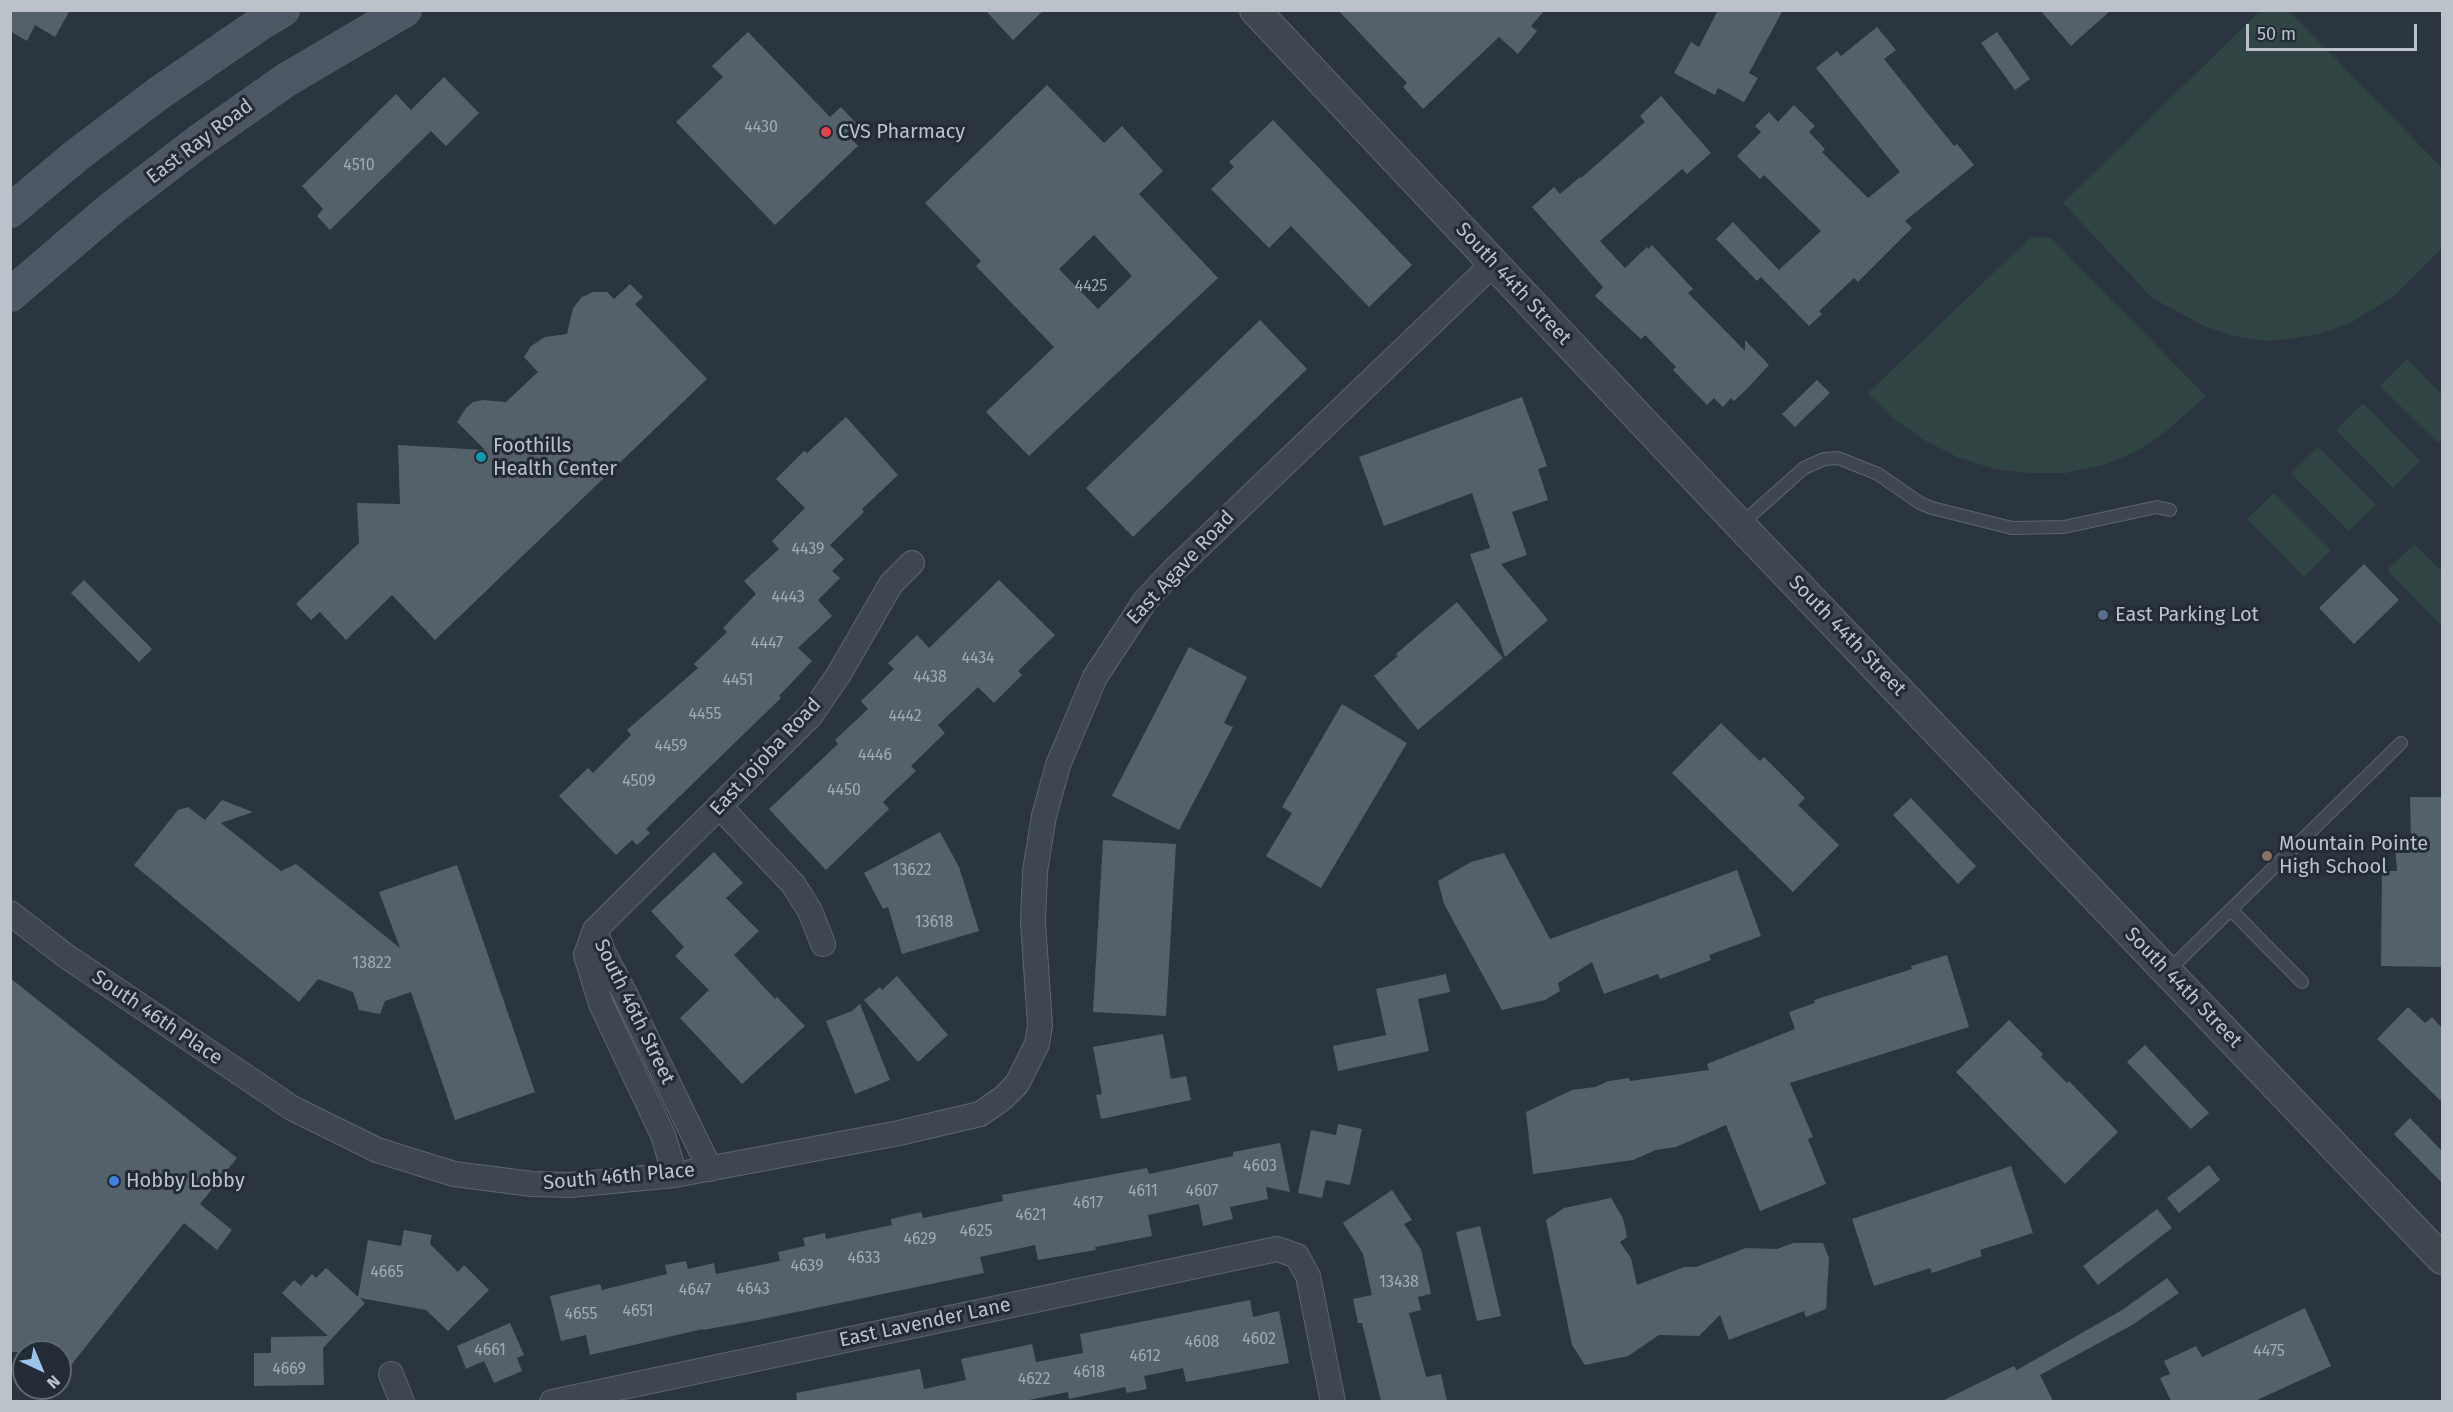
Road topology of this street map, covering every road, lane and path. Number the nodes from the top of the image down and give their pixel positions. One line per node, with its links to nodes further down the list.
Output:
1 (283, 10): 4 (main road)
2 (405, 10): 6 (main road, East Ray Road)
3 (1255, 10): 5 (street, South 44th Street)
4 (10, 211)
5 (1494, 263): 8 (street, South 44th Street); 18 (street, East Agave Road)
6 (10, 295)
7 (2170, 510): 8 (lane)
8 (1740, 525): 16 (street, South 44th Street)
9 (912, 563): 11 (street, East Jojoba Road)
10 (2401, 743): 12 (lane)
11 (720, 807): 14 (street, East Jojoba Road); 15 (street)
12 (2231, 910): 16 (lane); 17 (lane)
13 (12, 919): 20 (street, South 46th Place)
14 (595, 930): 19 (street, South 46th Street); 20 (street, South 46th Street)
15 (822, 944)
16 (2168, 971): 21 (street, South 44th Street)
17 (2302, 982)
18 (1003, 1098): 19 (street, South 46th Place)
19 (710, 1169): 20 (street, South 46th Place)
20 (675, 1175)
21 (2442, 1259)
22 (392, 1374): 23 (street)
23 (402, 1401)
24 (552, 1401): 25 (street, East Lavender Lane)
25 (1333, 1401)

